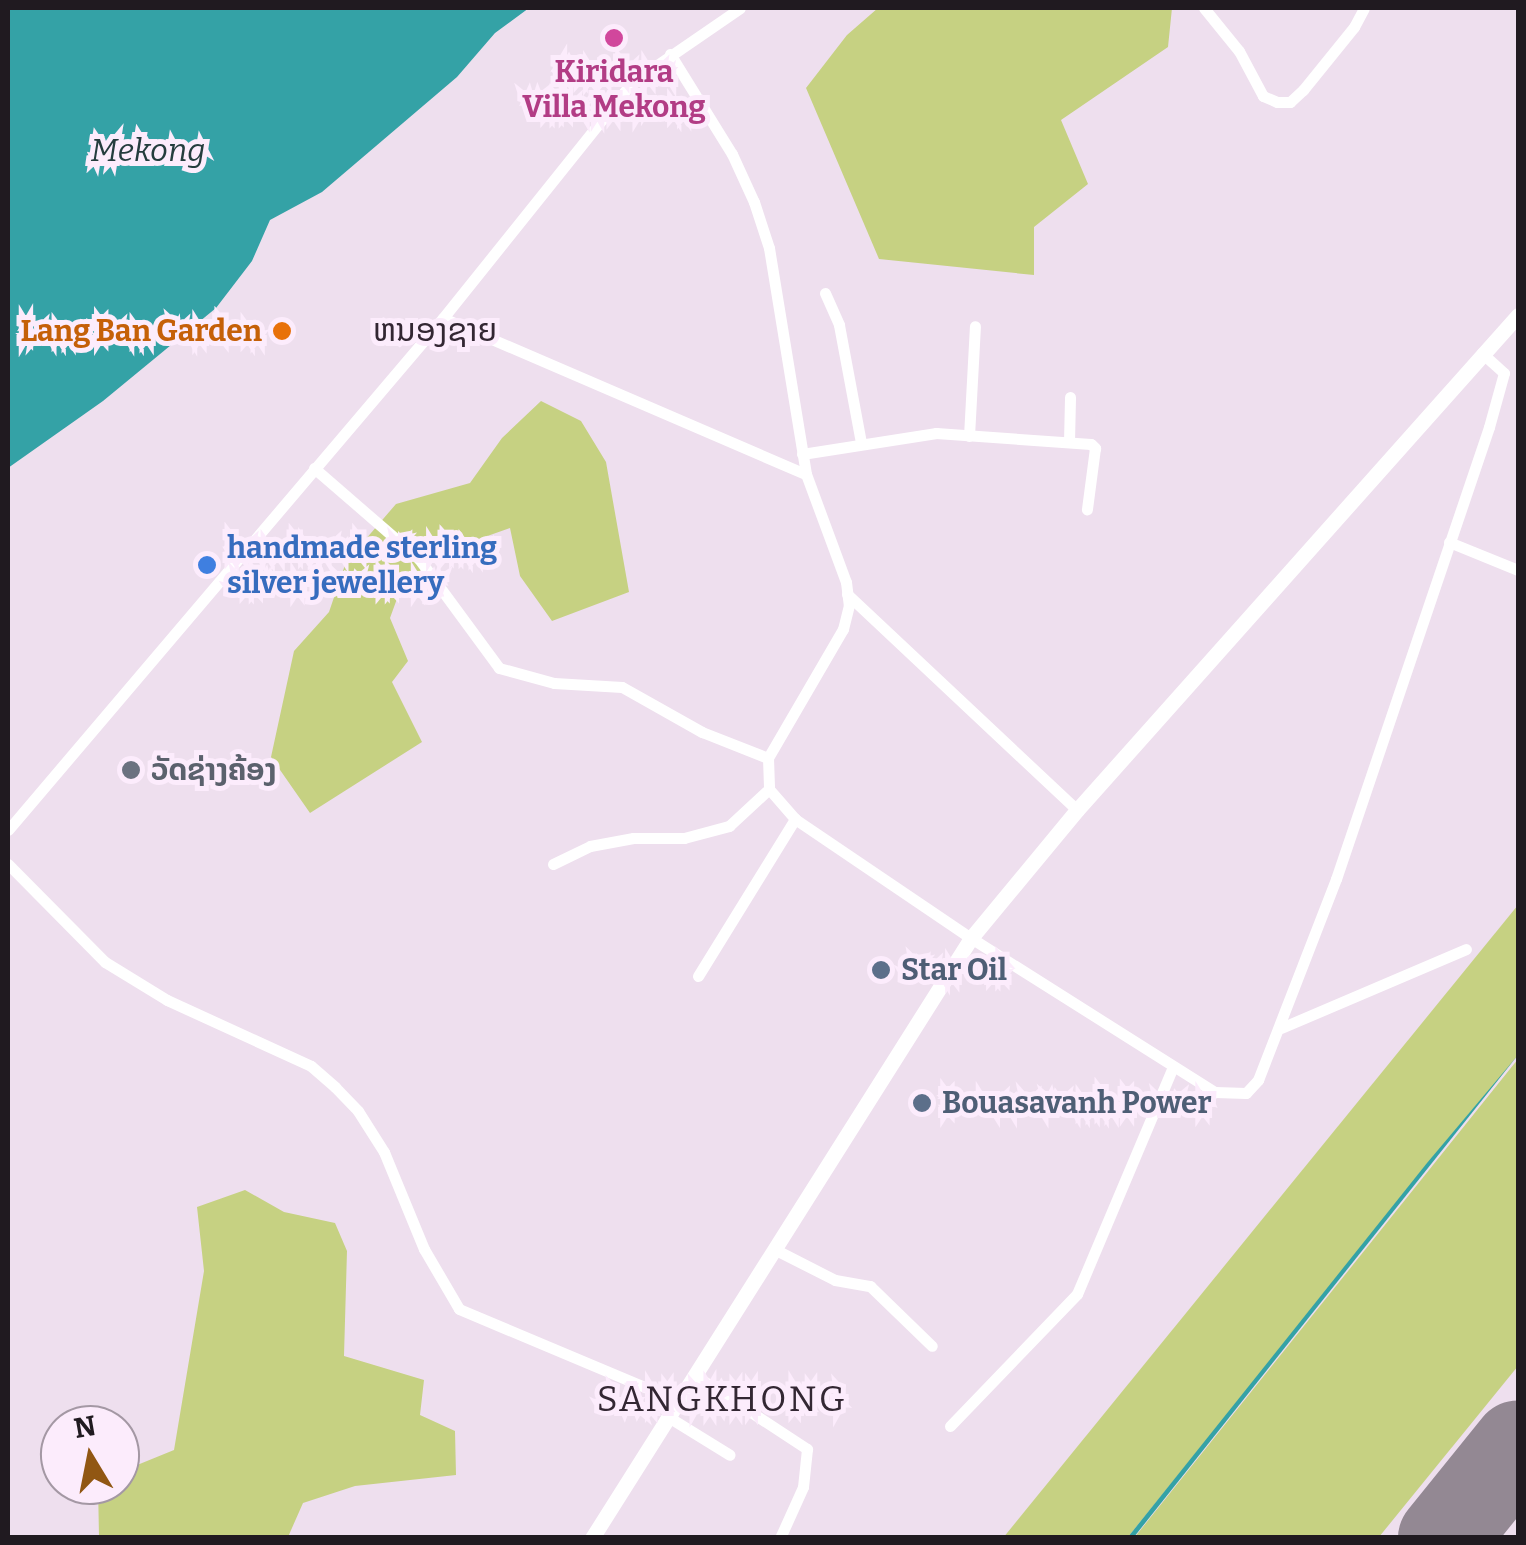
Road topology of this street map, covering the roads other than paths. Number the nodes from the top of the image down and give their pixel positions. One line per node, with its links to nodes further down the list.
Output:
1 (740, 8): 4 (street)
2 (1204, 8): 3 (street)
3 (1364, 8)
4 (670, 54): 7 (street); 14 (street)
5 (826, 293): 13 (street)
6 (1518, 315): 9 (main road)
7 (444, 318): 15 (street); 16 (street)
8 (975, 326): 11 (street)
9 (1482, 353): 18 (street); 23 (main road)
10 (1070, 397): 12 (street)
11 (969, 436): 12 (street); 13 (street)
12 (1069, 442): 17 (street)
13 (861, 443): 14 (street)
14 (802, 454): 16 (street)
15 (314, 468): 21 (street); 25 (street)
16 (806, 474): 20 (street)
17 (1088, 508)
18 (1449, 542): 19 (street); 31 (street)
19 (1518, 570)
20 (848, 594): 21 (street); 23 (street)
21 (768, 758): 22 (street)
22 (770, 789): 24 (street); 27 (street)
23 (1077, 810): 28 (main road)
24 (795, 819): 28 (street); 30 (street)
25 (8, 830)
26 (8, 864): 36 (street)
27 (552, 864)
28 (971, 938): 32 (street); 33 (main road)
29 (1466, 948): 31 (street)
30 (698, 976)
31 (1281, 1028): 32 (street)
32 (1173, 1068): 38 (street)
33 (776, 1250): 34 (street); 35 (main road)
34 (932, 1346)
35 (696, 1376): 36 (main road); 41 (street)
36 (680, 1402): 37 (main road)
37 (670, 1418): 39 (street); 40 (main road)
38 (950, 1426)
39 (730, 1454)
40 (592, 1538)
41 (780, 1538)

